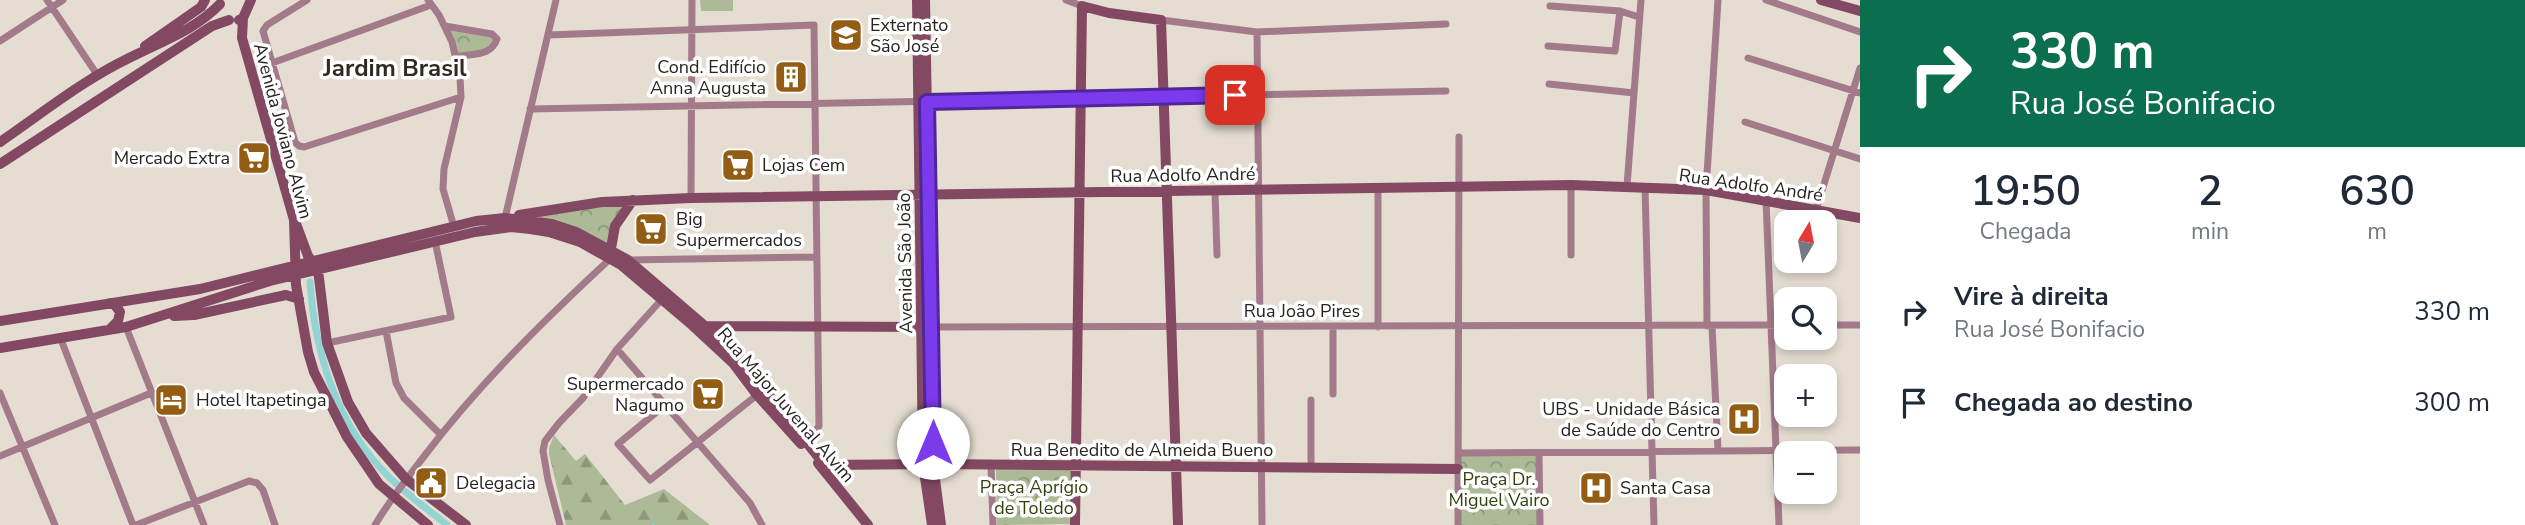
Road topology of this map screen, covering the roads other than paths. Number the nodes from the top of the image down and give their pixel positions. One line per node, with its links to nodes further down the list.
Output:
1 (63, 0): 16 (street)
2 (205, 0): 36 (main road)
3 (251, 0): 22 (main road)
4 (307, 0): 37 (street)
5 (556, 0): 30 (street)
6 (692, 0): 27 (street)
7 (917, 0): 48 (main road, Avenida São João)
8 (925, 0): 48 (main road, Avenida São João)
9 (1066, 0): 17 (street)
10 (1641, 0): 21 (street)
11 (1718, 0): 64 (street)
12 (1766, 0): 29 (street)
13 (1821, 0): 20 (main road)
14 (220, 2): 23 (main road, Avenida Joviano Alvim); 36 (main road)
15 (430, 2): 26 (street); 37 (street)
16 (50, 4): 31 (street); 39 (street)
17 (1082, 6): 24 (main road); 47 (main road)
18 (1550, 6): 19 (street)
19 (1620, 11): 21 (street); 33 (street)
20 (1860, 11)
21 (1639, 17): 43 (street)
22 (243, 18): 23 (main road); 32 (main road, Avenida Joviano Alvim)
23 (230, 20): 32 (main road, Avenida Joviano Alvim); 57 (main road)
24 (1161, 20): 28 (street); 46 (main road)
25 (1446, 24): 28 (street)
26 (445, 26): 34 (street); 34 (street)
27 (692, 29): 30 (street); 49 (street); 50 (street)
28 (1257, 32): 44 (street)
29 (1860, 32)
30 (548, 35): 51 (street)
31 (2, 38)
32 (242, 38): 77 (main road, Avenida Joviano Alvim)
33 (1549, 46)
34 (456, 57): 45 (street)
35 (1748, 58): 42 (street)
36 (127, 59): 39 (main road)
37 (272, 63): 45 (street)
38 (1860, 68): 42 (street)
39 (98, 76): 54 (main road)
40 (1549, 84): 43 (street)
41 (1446, 91): 44 (street)
42 (1856, 92): 55 (street)
43 (1634, 93): 59 (street)
44 (1258, 95): 46 (street); 62 (street)
45 (461, 97): 78 (street)
46 (1164, 97): 47 (street); 66 (main road)
47 (1081, 98): 48 (street); 67 (main road)
48 (923, 102): 49 (street); 68 (main road, Avenida São João)
49 (816, 104): 50 (street); 69 (street)
50 (692, 106): 51 (street); 70 (street)
51 (530, 110): 75 (street)
52 (1745, 122): 55 (street)
53 (1458, 137): 60 (street)
54 (0, 142)
55 (1834, 150): 56 (street); 73 (street)
56 (1860, 159)
57 (0, 164)
58 (1571, 186): 59 (main road, Rua Adolfo André); 60 (main road, Rua Adolfo André); 82 (street)
59 (1627, 186): 61 (main road, Rua Adolfo André)
60 (1459, 188): 63 (main road, Rua Adolfo André); 93 (street)
61 (1645, 188): 64 (main road, Rua Adolfo André); 98 (street)
62 (1259, 189): 63 (main road, Rua Adolfo André); 65 (main road, Rua Adolfo André); 104 (street)
63 (1378, 189): 106 (street)
64 (1706, 190): 72 (main road, Rua Adolfo André); 99 (street)
65 (1215, 191): 66 (main road, Rua Adolfo André); 81 (street)
66 (1167, 192): 67 (main road, Rua Adolfo André); 103 (main road)
67 (1080, 193): 68 (main road, Rua Adolfo André); 102 (main road)
68 (924, 195): 69 (main road, Rua Adolfo André); 101 (main road, Avenida São João)
69 (817, 197): 70 (main road, Rua Adolfo André); 83 (street)
70 (691, 198): 71 (main road, Rua Adolfo André)
71 (633, 200): 75 (main road, Rua Adolfo André); 80 (main road)
72 (1766, 200): 73 (main road, Rua Adolfo André); 94 (street)
73 (1816, 210)
74 (1838, 214): 76 (main road, Rua Adolfo André)
75 (505, 218): 78 (main road); 80 (main road)
76 (1860, 218)
77 (294, 220): 85 (main road); 86 (main road, Avenida Joviano Alvim)
78 (454, 227): 85 (main road)
79 (436, 241): 80 (main road); 85 (main road); 109 (street)
80 (610, 254): 84 (main road, Rua Major Juvenal Alvim); 87 (main road, Rua Major Juvenal Alvim); 121 (street)
81 (1217, 255)
82 (1571, 255)
83 (817, 257): 84 (street); 107 (street)
84 (628, 260): 87 (main road, Rua Major Juvenal Alvim)
85 (315, 266): 86 (main road); 111 (main road)
86 (297, 270): 88 (main road, Avenida Joviano Alvim); 89 (main road); 90 (main road)
87 (664, 295): 92 (main road, Rua Major Juvenal Alvim); 97 (main road, Rua Major Juvenal Alvim); 113 (street)
88 (299, 299): 90 (main road); 144 (main road, Avenida Joviano Alvim)
89 (110, 303): 91 (main road); 108 (main road)
90 (160, 316): 100 (main road)
91 (0, 321)
92 (692, 325): 97 (main road, Rua João Pires); 114 (main road, Rua Major Juvenal Alvim)
93 (1457, 325): 98 (street, Rua João Pires); 106 (street, Rua João Pires); 130 (street)
94 (1772, 325): 99 (street, Rua João Pires); 125 (street)
95 (1837, 325): 96 (street)
96 (1860, 325)
97 (705, 326): 107 (main road, Rua João Pires); 114 (main road, Rua Major Juvenal Alvim)
98 (1647, 326): 99 (street, Rua João Pires); 129 (street)
99 (1710, 326): 126 (street)
100 (126, 327): 108 (main road); 116 (street)
101 (927, 327): 102 (street, Rua João Pires); 107 (main road, Rua João Pires); 133 (main road, Avenida São João)
102 (1078, 327): 103 (street, Rua João Pires); 137 (main road)
103 (1172, 327): 104 (street, Rua João Pires); 138 (main road)
104 (1260, 327): 105 (street, Rua João Pires); 139 (street)
105 (1333, 327): 106 (street, Rua João Pires); 117 (street)
106 (1378, 327)
107 (818, 328): 122 (street)
108 (110, 329): 110 (main road)
109 (386, 331): 111 (street); 121 (street)
110 (60, 337): 112 (main road); 120 (street)
111 (327, 343): 143 (main road)
112 (0, 348)
113 (617, 349): 119 (street); 154 (street)
114 (760, 390): 122 (main road, Rua Major Juvenal Alvim); 123 (street)
115 (0, 393): 124 (street)
116 (151, 393): 120 (street); 145 (street)
117 (1333, 394)
118 (1311, 400): 140 (street)
119 (665, 405): 123 (street); 123 (street)
120 (92, 419): 124 (street); 148 (street)
121 (440, 434): 143 (street)
122 (801, 439): 134 (main road, Rua Major Juvenal Alvim); 142 (main road, Rua Major Juvenal Alvim)
123 (698, 444): 155 (street)
124 (21, 447): 132 (street); 147 (street)
125 (1774, 449): 126 (street)
126 (1718, 450): 129 (street)
127 (1837, 450): 128 (street)
128 (1860, 450)
129 (1651, 451): 131 (street); 165 (street)
130 (1458, 453): 131 (street); 141 (street)
131 (1539, 453): 164 (street)
132 (0, 456)
133 (928, 464): 135 (main road, Rua Benedito de Almeida Bueno); 136 (main road, Rua Benedito de Almeida Bueno); 157 (main road, Avenida São João); 158 (main road, Avenida São João)
134 (826, 465): 135 (main road, Rua Benedito de Almeida Bueno)
135 (840, 465): 142 (main road)
136 (991, 465): 137 (main road, Rua Benedito de Almeida Bueno); 159 (street)
137 (1076, 466): 138 (main road, Rua Benedito de Almeida Bueno); 160 (main road)
138 (1176, 466): 139 (main road, Rua Benedito de Almeida Bueno); 161 (main road)
139 (1261, 467): 140 (main road, Rua Benedito de Almeida Bueno); 162 (street)
140 (1311, 467): 141 (main road, Rua Benedito de Almeida Bueno)
141 (1458, 469): 163 (street)
142 (831, 478): 156 (main road, Rua Major Juvenal Alvim)
143 (405, 480): 144 (street); 153 (main road)
144 (394, 494): 151 (street); 152 (main road, Avenida Joviano Alvim)
145 (195, 501): 148 (street); 149 (street); 150 (street)
146 (1778, 504): 166 (street)
147 (55, 525)
148 (135, 525)
149 (204, 525)
150 (275, 525)
151 (376, 525)
152 (428, 525)
153 (466, 525)
154 (560, 525)
155 (762, 525)
156 (868, 525)
157 (932, 525)
158 (941, 525)
159 (993, 525)
160 (1076, 525)
161 (1178, 525)
162 (1262, 525)
163 (1458, 525)
164 (1540, 525)
165 (1654, 525)
166 (1779, 525)

